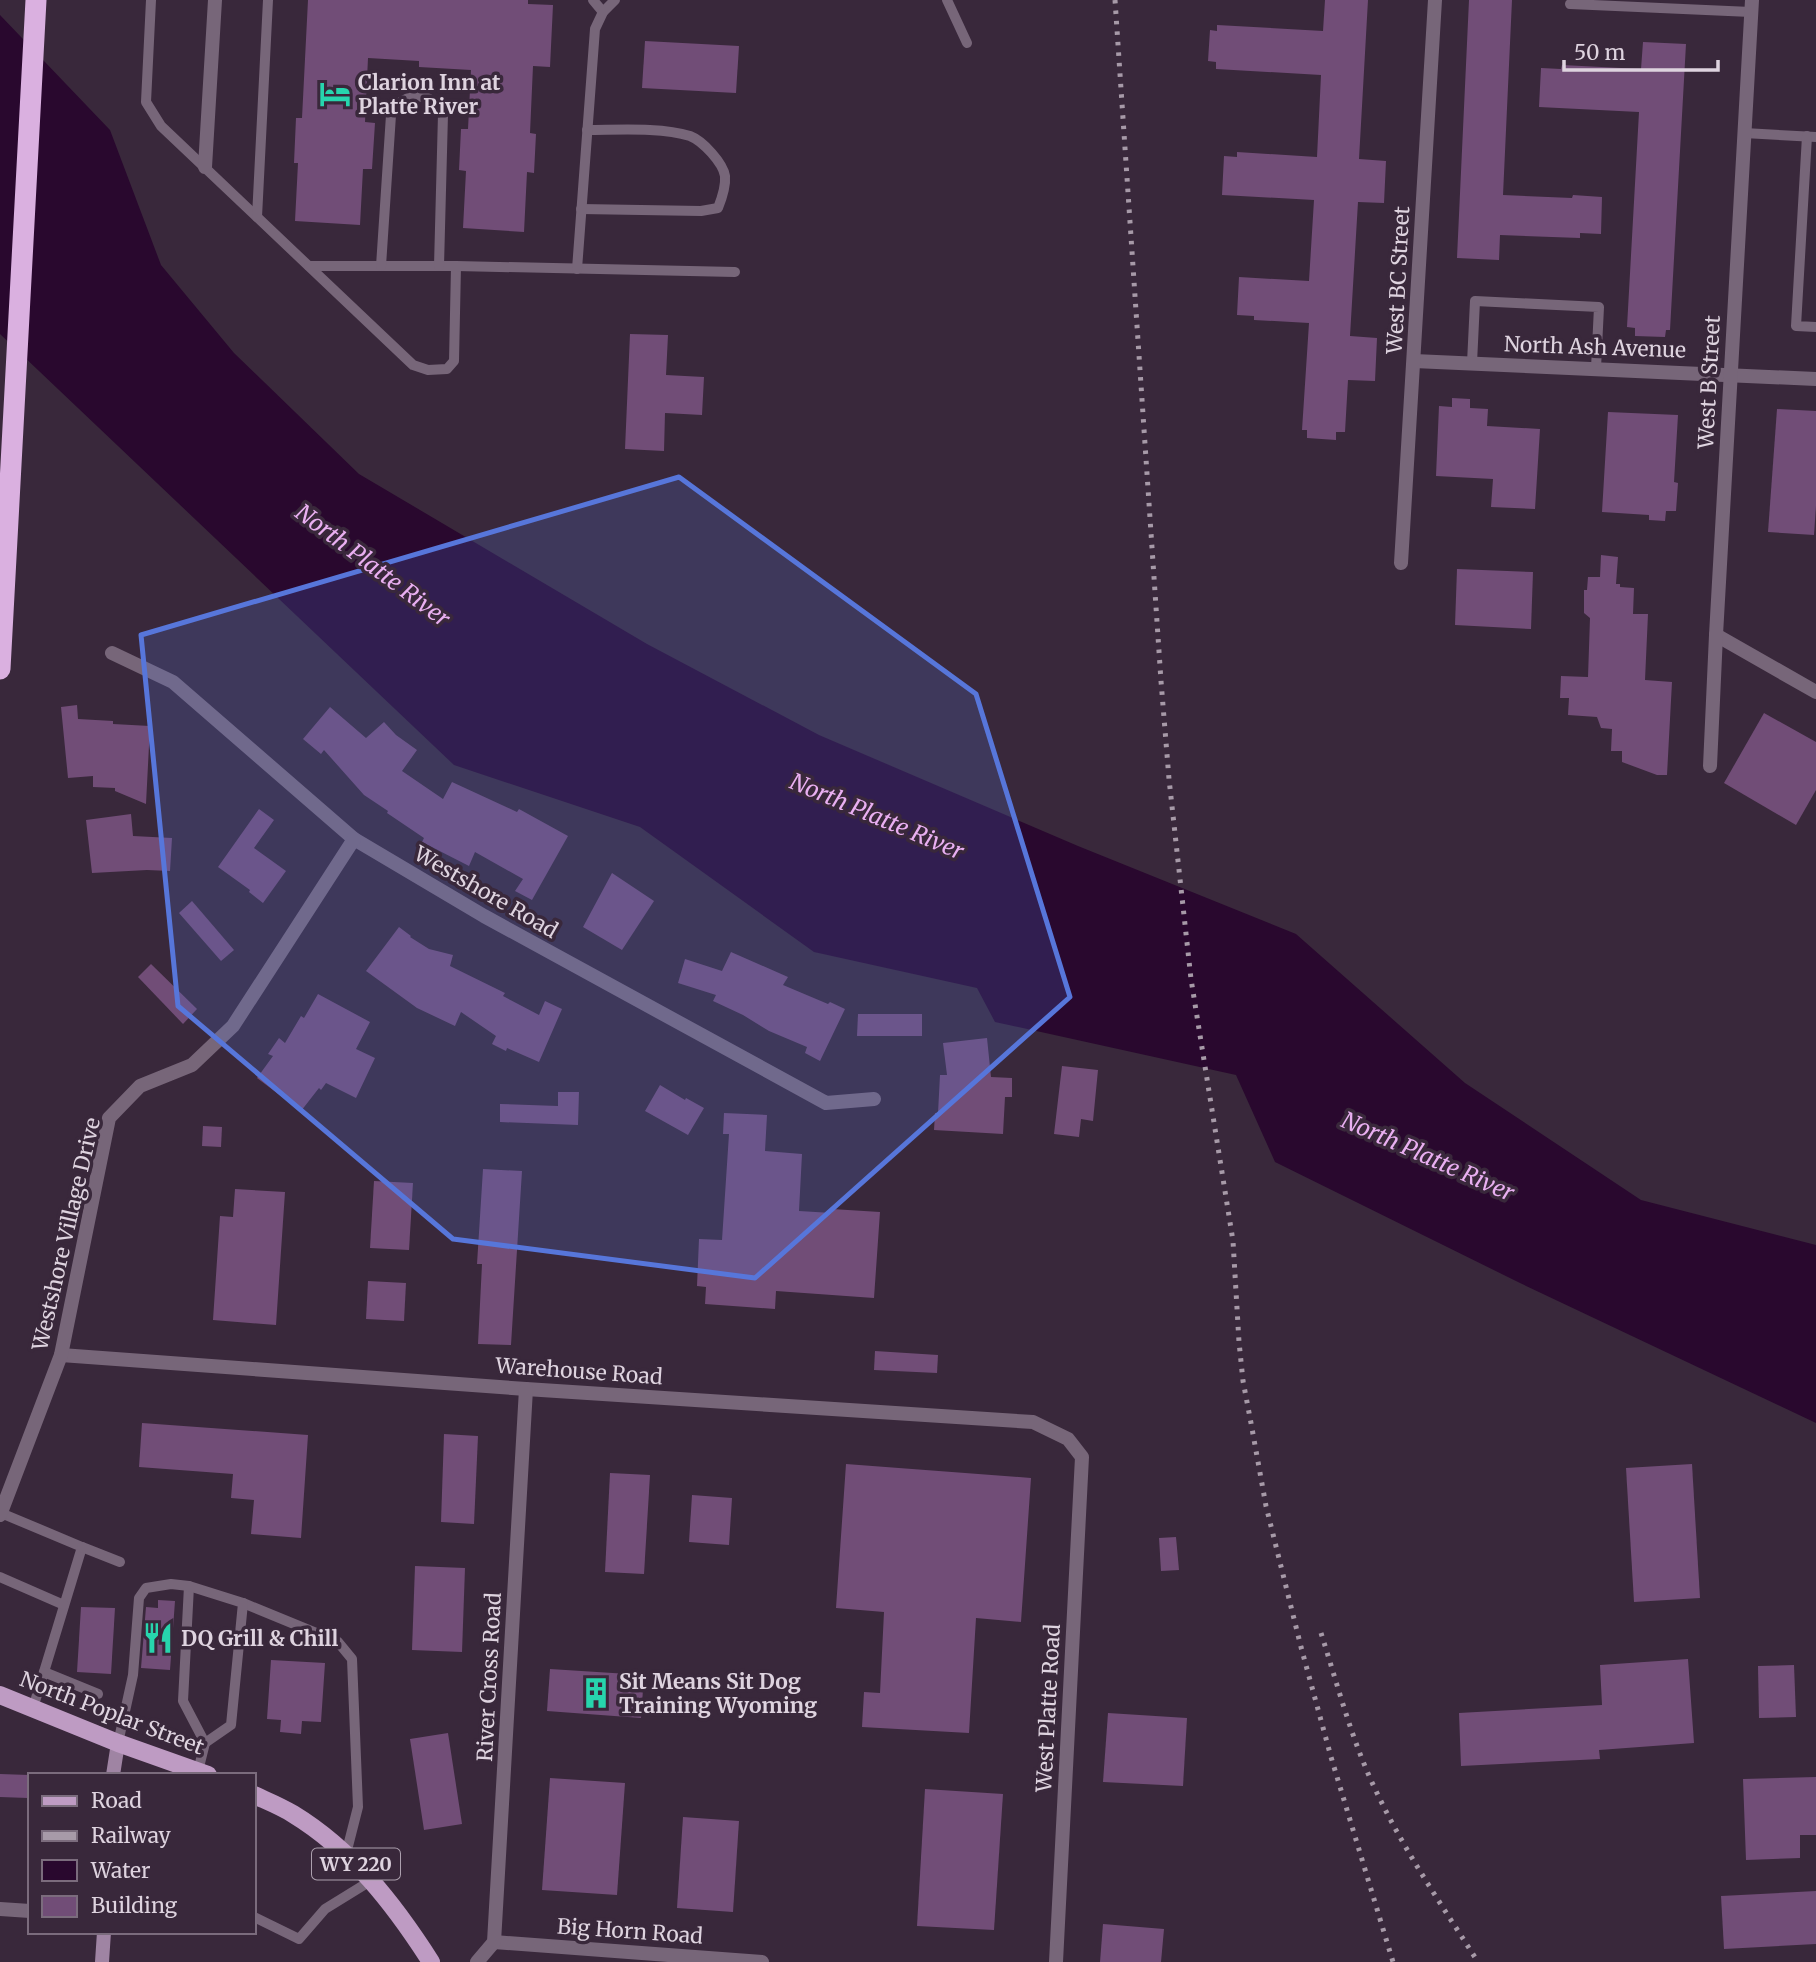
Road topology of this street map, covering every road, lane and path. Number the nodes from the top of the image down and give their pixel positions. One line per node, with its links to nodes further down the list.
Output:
1 (36, 0): 34 (highway)
2 (151, 0): 16 (lane)
3 (215, 0): 16 (street)
4 (268, 0): 18 (lane)
5 (593, 0): 11 (lane)
6 (615, 0): 11 (lane)
7 (947, 0): 12 (lane)
8 (1436, 0): 26 (street, West BC Street)
9 (1570, 4): 10 (lane)
10 (1751, 6): 14 (street, West B Street)
11 (603, 12): 13 (lane)
12 (968, 43)
13 (587, 130): 17 (lane); 17 (lane)
14 (1744, 133): 15 (lane); 29 (street, West B Street)
15 (1811, 136): 25 (lane)
16 (205, 167): 18 (lane)
17 (581, 209): 23 (lane)
18 (257, 217): 19 (lane)
19 (309, 266): 20 (lane); 22 (lane)
20 (381, 266): 21 (lane); 21 (lane)
21 (439, 266): 22 (lane)
22 (456, 266): 23 (lane)
23 (577, 268): 24 (lane)
24 (736, 272)
25 (1816, 327)
26 (1414, 360): 27 (street, North Ash Avenue); 31 (street, West BC Street)
27 (1472, 363): 28 (street, North Ash Avenue); 28 (lane)
28 (1595, 368): 29 (street, North Ash Avenue)
29 (1731, 374): 30 (street, North Ash Avenue); 32 (street, West B Street)
30 (1816, 379)
31 (1401, 563)
32 (1716, 635): 35 (street); 36 (street, West B Street)
33 (112, 653): 37 (street, Westshore Road)
34 (0, 669)
35 (1816, 692)
36 (1710, 766)
37 (354, 839): 38 (street, Westshore Road); 39 (street, Westshore Village Drive)
38 (874, 1099)
39 (61, 1355): 40 (street, Warehouse Road); 42 (street, Westshore Village Drive)
40 (526, 1389): 41 (street, Warehouse Road); 64 (street, River Cross Road)
41 (1082, 1457): 69 (street, West Platte Road)
42 (0, 1514): 43 (lane)
43 (82, 1547): 44 (lane); 48 (lane)
44 (120, 1562)
45 (0, 1577): 48 (lane)
46 (189, 1586): 47 (lane); 53 (lane); 54 (lane)
47 (243, 1603): 54 (lane); 58 (lane)
48 (64, 1605): 49 (lane)
49 (44, 1672): 50 (lane); 52 (lane)
50 (98, 1694)
51 (0, 1695): 52 (main road, North Poplar Street)
52 (33, 1708): 53 (main road, North Poplar Street)
53 (118, 1743): 55 (street); 56 (main road, North Poplar Street)
54 (205, 1743): 56 (lane)
55 (113, 1773)
56 (203, 1773)
57 (256, 1796): 58 (main road, WY 220)
58 (346, 1854): 59 (main road, WY 220)
59 (372, 1880): 62 (lane); 66 (main road, WY 220)
60 (0, 1909): 61 (street)
61 (28, 1910)
62 (256, 1918)
63 (104, 1934): 65 (street)
64 (494, 1942): 67 (street); 68 (street, Big Horn Road)
65 (102, 1962)
66 (431, 1962)
67 (478, 1962)
68 (762, 1962)
69 (1056, 1962)

